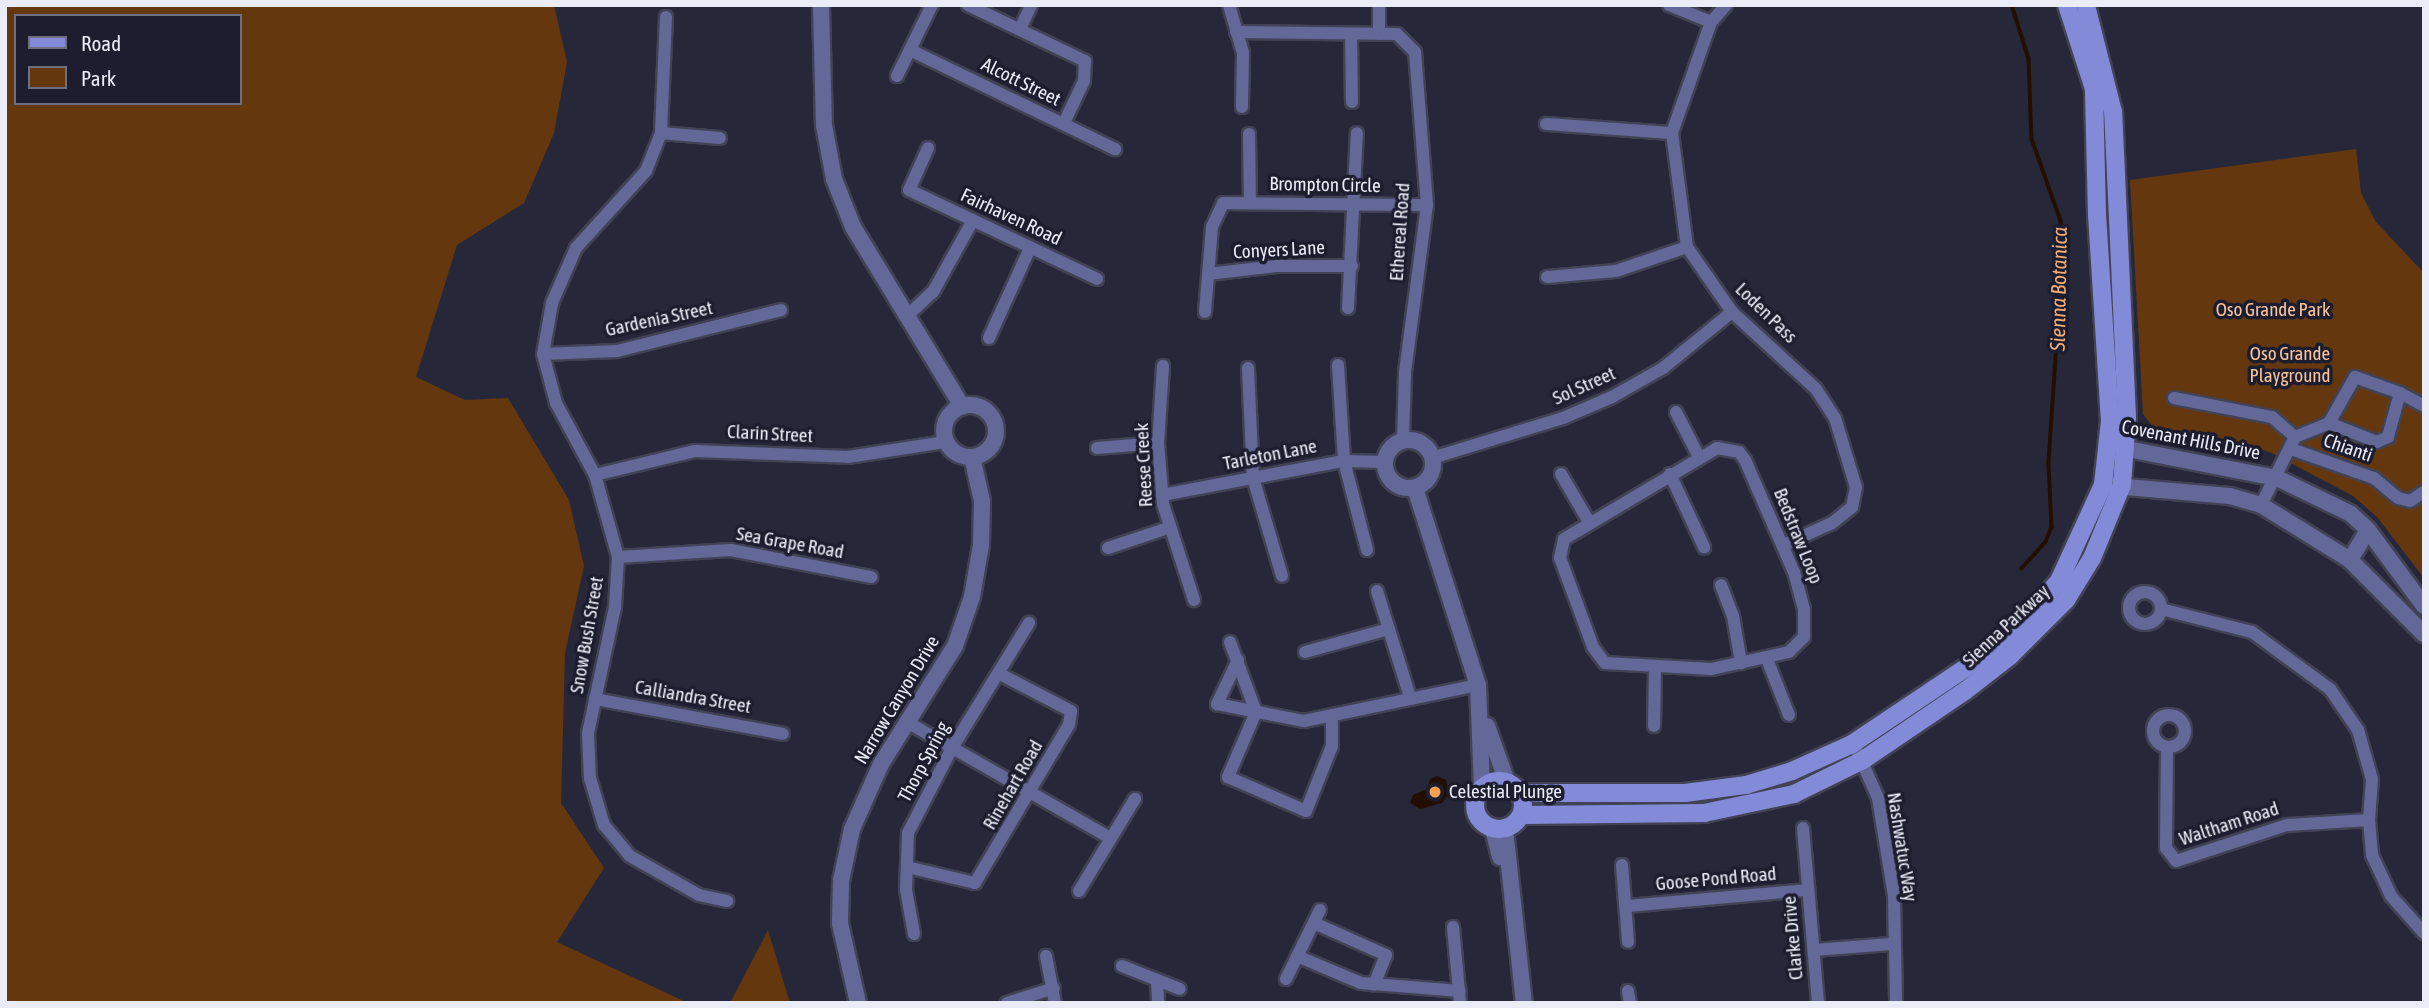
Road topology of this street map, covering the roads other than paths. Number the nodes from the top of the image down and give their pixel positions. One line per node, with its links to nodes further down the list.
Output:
1 (821, 5): 44 (street)
2 (932, 5): 17 (street)
3 (968, 5): 13 (street)
4 (1031, 5): 13 (street)
5 (1229, 5): 14 (street)
6 (1379, 5): 16 (street)
7 (1669, 5): 12 (street)
8 (1726, 5): 12 (street)
9 (2067, 5): 60 (main road, Sienna Parkway)
10 (2086, 5): 60 (main road, Sienna Parkway)
11 (666, 17): 25 (street, Snow Bush Street)
12 (1711, 22): 24 (street, Loden Pass)
13 (1020, 29): 21 (street)
14 (1236, 32): 15 (street); 20 (street)
15 (1351, 34): 16 (street); 19 (street)
16 (1379, 34): 32 (street, Ethereal Road)
17 (910, 50): 18 (street); 21 (street, Alcott Street)
18 (897, 76)
19 (1352, 102)
20 (1242, 107)
21 (1063, 123): 29 (street, Alcott Street)
22 (1546, 124): 24 (street)
23 (1357, 133): 31 (street)
24 (1672, 133): 34 (street, Loden Pass)
25 (661, 134): 27 (street); 46 (street, Snow Bush Street)
26 (1249, 134): 30 (street)
27 (720, 138)
28 (928, 148): 33 (street, Fairhaven Road)
29 (1115, 149)
30 (1251, 203): 31 (street, Brompton Circle); 37 (street, Brompton Circle)
31 (1356, 205): 32 (street, Brompton Circle); 36 (street)
32 (1427, 205): 56 (street, Ethereal Road)
33 (973, 220): 35 (street, Fairhaven Road); 44 (street)
34 (1687, 247): 38 (street); 43 (street, Loden Pass)
35 (1030, 248): 39 (street, Fairhaven Road); 45 (street)
36 (1352, 266): 37 (street, Conyers Lane); 40 (street)
37 (1208, 274): 42 (street)
38 (1547, 276)
39 (1097, 279)
40 (1348, 309)
41 (781, 310): 46 (street, Gardenia Street)
42 (1205, 312)
43 (1732, 312): 64 (street, Sol Street); 81 (street, Loden Pass)
44 (909, 314): 52 (street)
45 (989, 338)
46 (544, 354): 69 (street, Snow Bush Street)
47 (1338, 365): 65 (street)
48 (1163, 366): 58 (street, Reese Creek)
49 (1248, 368): 70 (street)
50 (2400, 393): 53 (street, Chianti); 55 (street, Chianti); 55 (street, Chianti)
51 (2174, 398): 59 (street)
52 (962, 406): 57 (street); 62 (street)
53 (2424, 406)
54 (1675, 412): 63 (street)
55 (2329, 423): 59 (street, Chianti)
56 (1403, 440): 64 (street); 66 (street)
57 (945, 442): 62 (street); 69 (street, Clarin Street)
58 (1158, 443): 61 (street); 76 (street, Reese Creek)
59 (2293, 443): 71 (street); 75 (street, Chianti)
60 (2117, 447): 71 (street, Covenant Hills Drive); 72 (main road, Sienna Parkway); 73 (main road, Sienna Parkway)
61 (1097, 448)
62 (972, 457): 111 (street, Narrow Canyon Drive)
63 (1699, 457): 68 (street, Bedstraw Loop); 81 (street, Bedstraw Loop)
64 (1432, 458): 74 (street)
65 (1343, 461): 66 (street, Tarleton Lane); 70 (street, Tarleton Lane); 84 (street)
66 (1385, 462): 74 (street)
67 (1561, 474): 78 (street)
68 (1670, 474): 78 (street, Bedstraw Loop); 82 (street)
69 (595, 475): 85 (street, Snow Bush Street)
70 (1253, 478): 76 (street, Tarleton Lane); 87 (street)
71 (2277, 478): 77 (street); 80 (street, Covenant Hills Drive)
72 (2103, 485): 73 (street); 114 (main road, Sienna Parkway)
73 (2122, 485): 77 (street); 117 (main road, Sienna Parkway)
74 (1415, 488): 104 (street)
75 (2424, 492)
76 (1162, 495): 79 (street, Reese Creek)
77 (2261, 505): 86 (street)
78 (1589, 522): 102 (street, Bedstraw Loop)
79 (1171, 527): 83 (street); 91 (street, Reese Creek)
80 (2368, 530): 86 (street); 92 (street, Covenant Hills Drive)
81 (1784, 545): 99 (street, Bedstraw Loop)
82 (1704, 547)
83 (1108, 548)
84 (1367, 550)
85 (618, 557): 88 (street, Sea Grape Road); 106 (street, Snow Bush Street)
86 (2350, 560): 96 (street)
87 (1282, 576)
88 (871, 577)
89 (1721, 585): 101 (street)
90 (1377, 591): 95 (street)
91 (1194, 600)
92 (2424, 606)
93 (2161, 609): 123 (street)
94 (1029, 623): 103 (street, Thorp Spring)
95 (1389, 629): 98 (street); 105 (street)
96 (2424, 634)
97 (1230, 642): 100 (street)
98 (1306, 652)
99 (1767, 659): 101 (street, Bedstraw Loop); 110 (street)
100 (1238, 660): 108 (street); 108 (street)
101 (1741, 663): 102 (street, Bedstraw Loop)
102 (1655, 669): 112 (street)
103 (998, 673): 116 (street, Thorp Spring); 120 (street, Rinehart Road)
104 (1478, 685): 105 (street); 107 (street)
105 (1410, 697): 109 (street)
106 (595, 699): 113 (street, Calliandra Street); 131 (street, Snow Bush Street)
107 (1481, 710): 118 (street); 119 (street)
108 (1256, 712): 109 (street); 109 (street)
109 (1332, 715)
110 (1789, 715)
111 (907, 722): 116 (street); 150 (street, Narrow Canyon Drive)
112 (1654, 726)
113 (783, 734)
114 (1852, 744): 117 (street, Nashwatuc Way); 119 (main road, Sienna Parkway)
115 (2167, 747): 123 (street, Waltham Road)
116 (952, 748): 120 (street); 128 (street, Thorp Spring)
117 (1863, 760): 122 (main road, Sienna Parkway); 139 (street, Nashwatuc Way)
118 (1482, 788): 119 (main road); 125 (main road)
119 (1514, 788): 122 (main road)
120 (1032, 791): 126 (street); 128 (street, Rinehart Road)
121 (1135, 799): 126 (street)
122 (1522, 815): 125 (main road)
123 (2369, 820): 136 (street)
124 (1803, 828): 129 (street, Clarke Drive)
125 (1499, 829): 154 (street)
126 (1111, 838): 130 (street)
127 (1622, 865): 132 (street)
128 (907, 867): 137 (street, Thorp Spring)
129 (1808, 890): 132 (street, Goose Pond Road); 140 (street, Clarke Drive)
130 (1079, 891)
131 (727, 901)
132 (1628, 906): 138 (street)
133 (1320, 910): 134 (street)
134 (1314, 923): 142 (street); 146 (street)
135 (1453, 927): 149 (street)
136 (2424, 933)
137 (914, 934)
138 (1628, 942)
139 (1891, 944): 140 (street); 156 (street, Nashwatuc Way)
140 (1814, 950): 155 (street, Clarke Drive)
141 (1046, 956): 147 (street)
142 (1297, 956): 144 (street); 146 (street)
143 (1122, 966): 145 (street)
144 (1286, 979)
145 (1157, 981): 148 (street); 153 (street)
146 (1374, 985): 149 (street)
147 (1054, 988): 151 (street); 152 (street)
148 (1180, 989)
149 (1460, 997)
150 (858, 1003)
151 (1007, 1003)
152 (1055, 1003)
153 (1158, 1003)
154 (1524, 1003)
155 (1818, 1003)
156 (1896, 1003)

